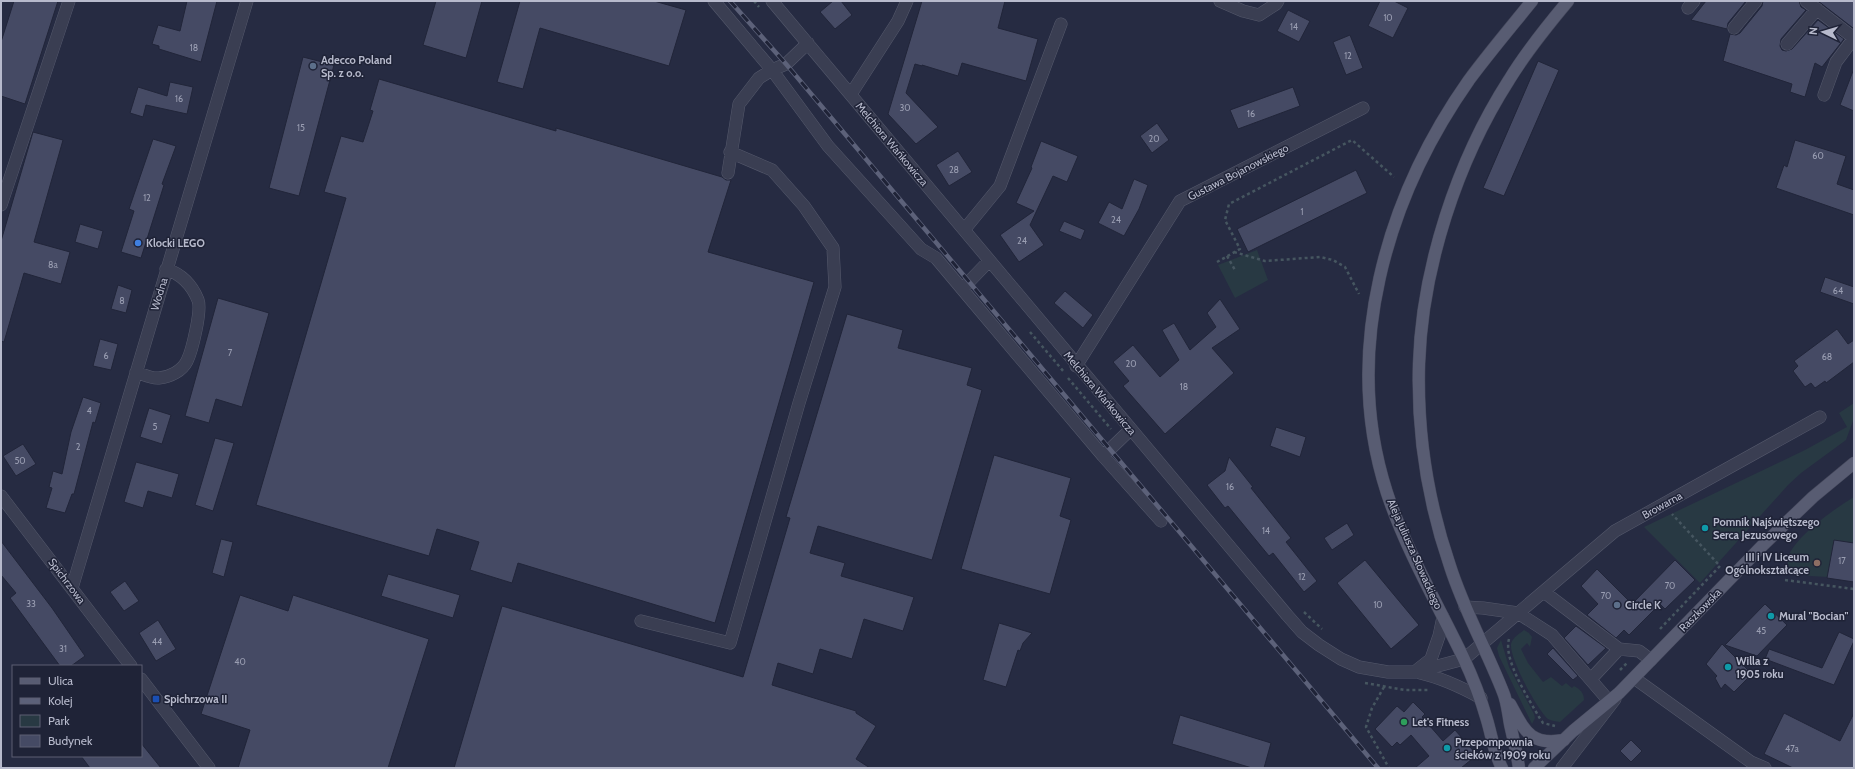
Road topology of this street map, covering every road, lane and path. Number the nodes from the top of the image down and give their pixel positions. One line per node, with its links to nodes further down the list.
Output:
1 (69, 1): 25 (street)
2 (247, 1): 31 (street, Wodna)
3 (714, 1): 18 (street)
4 (772, 1): 16 (street, Melchiora Wańkowicza)
5 (907, 1): 19 (street)
6 (1220, 1): 7 (street)
7 (1278, 1)
8 (1532, 1): 51 (main road, Aleja Juliusza Słowackiego)
9 (1568, 1): 49 (main road)
10 (1756, 1): 14 (street)
11 (1806, 1): 12 (street)
12 (1817, 9): 15 (street); 17 (street)
13 (1061, 24): 26 (street)
14 (1734, 28)
15 (1854, 38): 20 (street)
16 (808, 43): 18 (street); 19 (street, Melchiora Wańkowicza)
17 (1787, 44)
18 (772, 70): 22 (street); 33 (street)
19 (851, 94): 26 (street, Melchiora Wańkowicza)
20 (1824, 95)
21 (1363, 108): 35 (street, Gustawa Bojanowskiego)
22 (730, 152): 23 (street); 52 (street)
23 (728, 173)
24 (1394, 177): 27 (path)
25 (1, 205)
26 (964, 230): 29 (street, Melchiora Wańkowicza)
27 (1234, 252): 28 (path); 34 (path)
28 (1227, 256): 30 (path); 32 (path)
29 (989, 261): 33 (street); 35 (street, Melchiora Wańkowicza)
30 (1217, 262)
31 (166, 269): 36 (street, Wodna); 36 (street)
32 (1235, 270)
33 (962, 289): 39 (street)
34 (1359, 294)
35 (1076, 366): 38 (street, Melchiora Wańkowicza)
36 (136, 372): 46 (street, Wodna)
37 (1820, 417): 42 (street, Browarna)
38 (1131, 429): 39 (street); 58 (street, Melchiora Wańkowicza)
39 (1103, 456): 43 (street)
40 (1854, 463): 56 (main road, Raszkowska)
41 (1, 496): 46 (street, Spichrzowa)
42 (1664, 504): 44 (path); 48 (street, Browarna)
43 (1161, 521)
44 (1720, 566)
45 (1785, 580): 47 (path)
46 (72, 588): 57 (street, Spichrzowa)
47 (1854, 589)
48 (1544, 592): 50 (street, Browarna); 54 (street)
49 (1465, 607): 50 (street); 53 (main road)
50 (1518, 614): 53 (street, Browarna); 61 (street)
51 (1443, 617): 55 (main road, Aleja Juliusza Słowackiego); 58 (street)
52 (641, 621)
53 (1482, 645): 55 (street, Melchiora Wańkowicza); 63 (main road)
54 (1619, 649): 56 (street); 61 (street)
55 (1464, 659): 58 (street, Melchiora Wańkowicza); 65 (main road, Aleja Juliusza Słowackiego)
56 (1651, 660): 59 (main road, Raszkowska)
57 (131, 665)
58 (1415, 672): 65 (street)
59 (1634, 678): 64 (main road, Raszkowska); 74 (street)
60 (142, 679): 68 (street)
61 (1591, 679): 64 (street)
62 (1384, 687): 69 (path)
63 (1504, 693): 66 (main road); 71 (main road)
64 (1614, 697): 66 (main road, Raszkowska); 73 (street, Raszkowska)
65 (1480, 698): 67 (main road, Aleja Juliusza Słowackiego)
66 (1564, 740): 72 (main road, Raszkowska)
67 (1496, 762): 70 (main road, Aleja Juliusza Słowackiego)
68 (209, 768)
69 (1389, 768)
70 (1502, 768)
71 (1519, 768)
72 (1534, 768)
73 (1562, 768)
74 (1765, 768)

